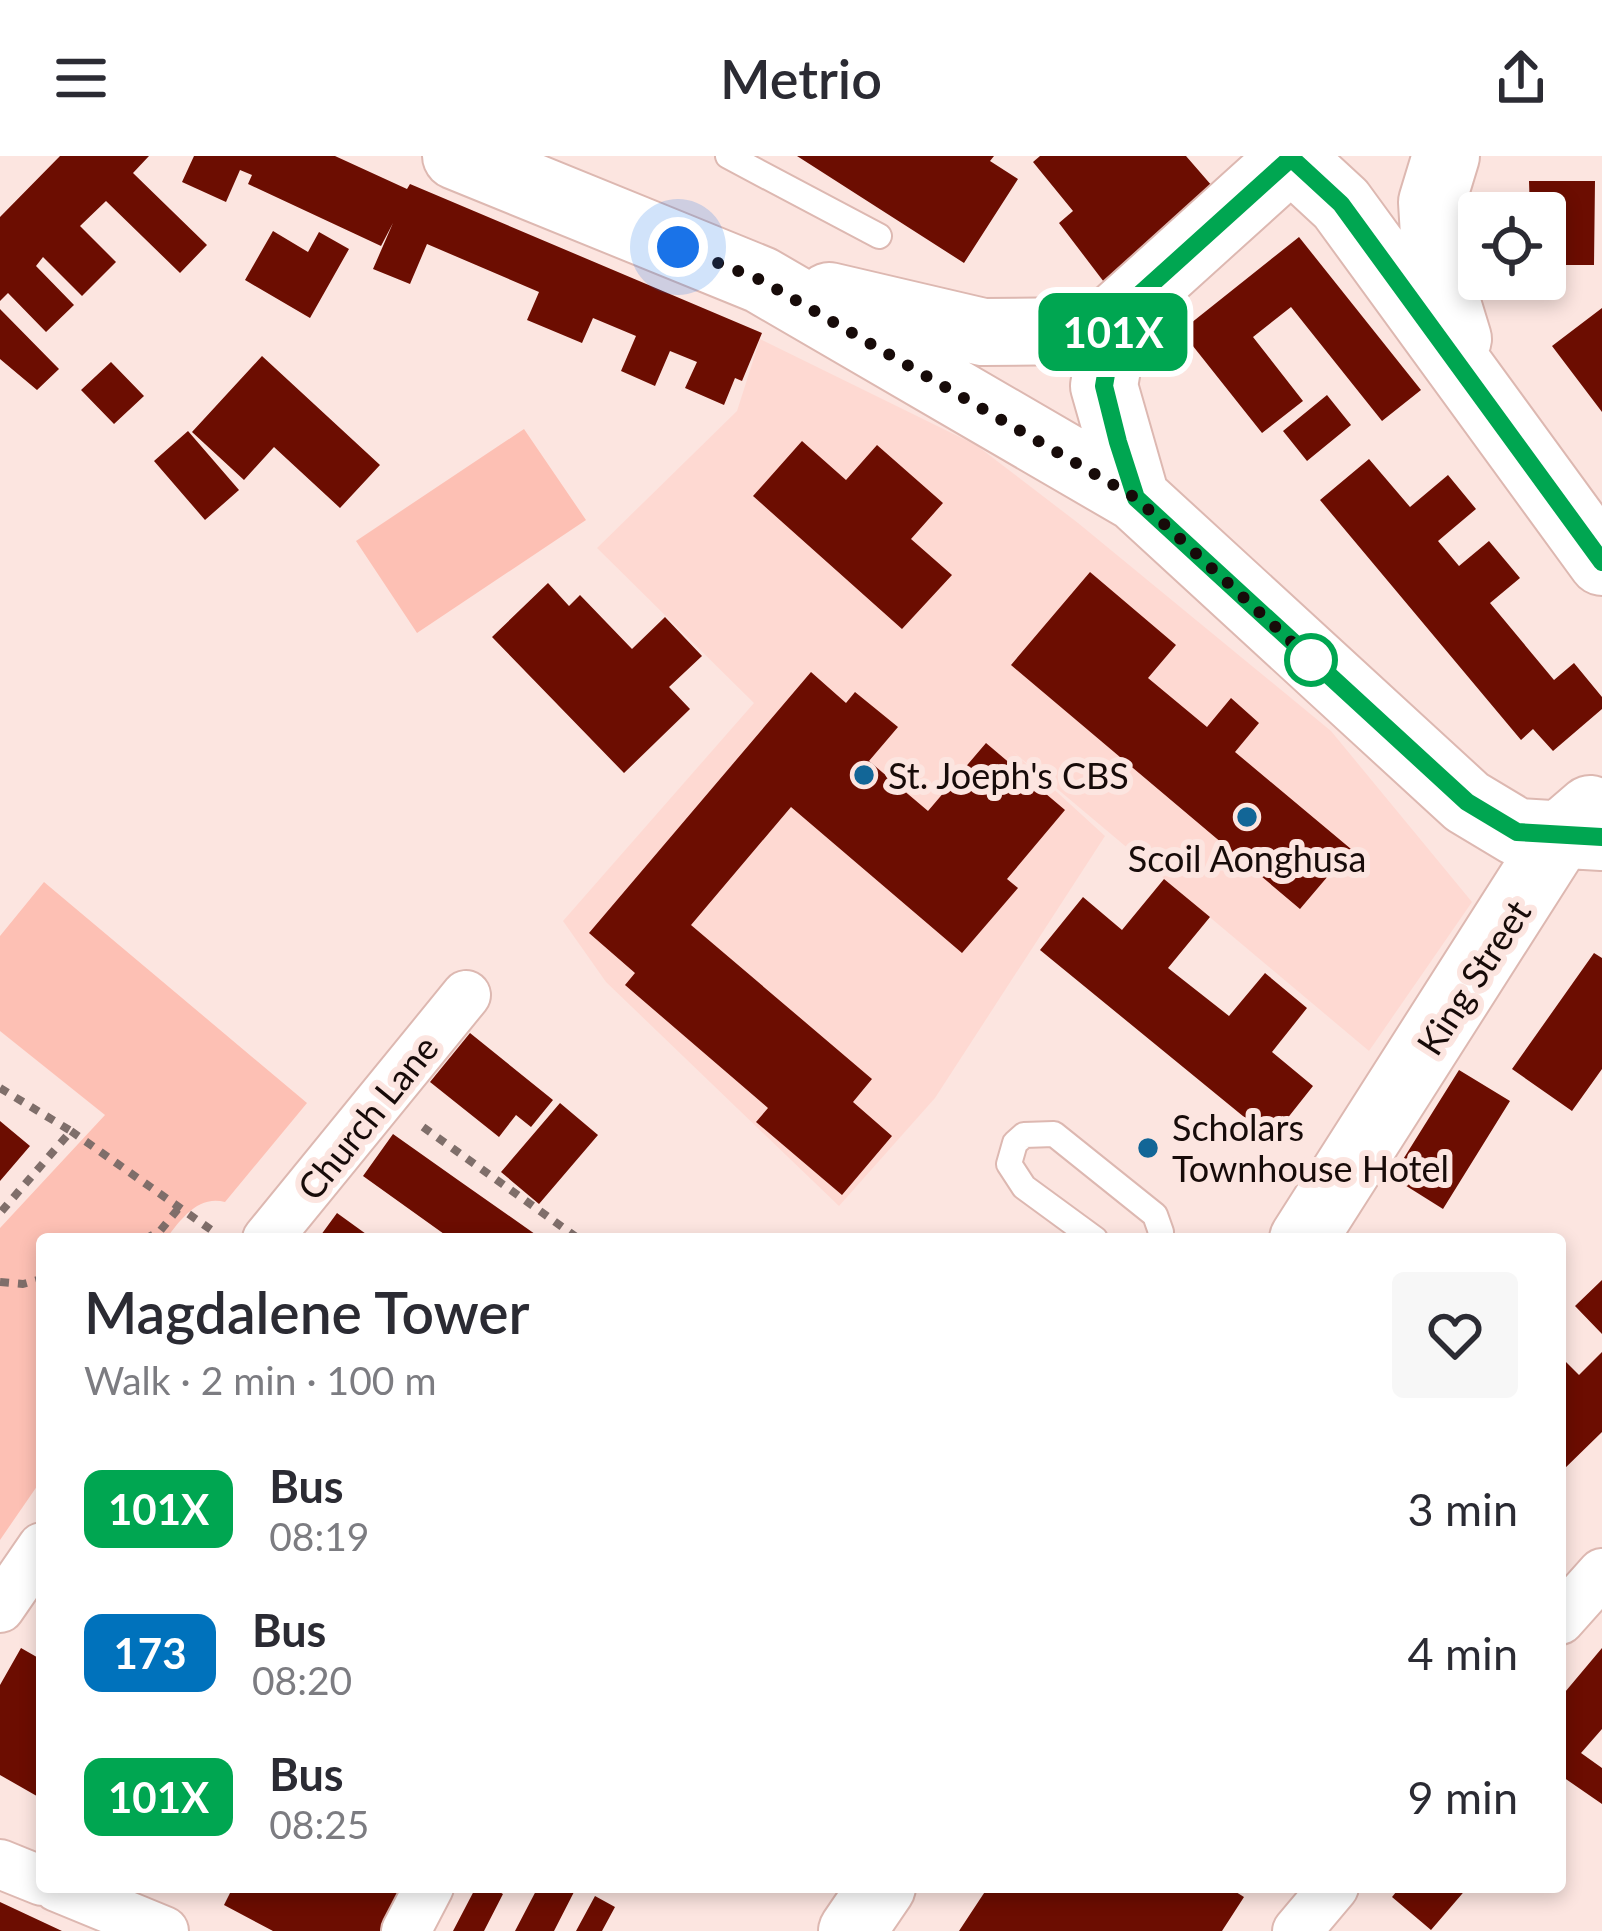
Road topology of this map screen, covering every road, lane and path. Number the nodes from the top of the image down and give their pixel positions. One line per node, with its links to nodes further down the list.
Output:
1 (456, 156): 6 (street)
2 (728, 156): 5 (lane)
3 (1446, 156): 8 (street)
4 (1291, 157): 7 (street); 8 (street)
5 (879, 236)
6 (761, 280): 7 (street); 9 (street)
7 (1116, 316): 9 (street)
8 (1468, 373): 10 (street)
9 (1136, 498): 11 (street)
10 (1602, 562)
11 (1588, 823): 24 (street, King Street)
12 (466, 994): 14 (street, Church Lane)
13 (0, 1088): 15 (path)
14 (382, 1098): 20 (street, Church Lane); 21 (path)
15 (71, 1131): 16 (path); 17 (path)
16 (178, 1209): 18 (path); 19 (path)
17 (0, 1213)
18 (156, 1233)
19 (216, 1233)
20 (272, 1233)
21 (571, 1233)
22 (1087, 1233): 23 (lane)
23 (1162, 1233)
24 (1308, 1233)
25 (36, 1281): 26 (path)
26 (0, 1282)
27 (36, 1555): 29 (street)
28 (1602, 1573): 30 (street)
29 (0, 1609)
30 (1566, 1613)
31 (0, 1864): 32 (street)
32 (36, 1879)
33 (72, 1893): 37 (street)
34 (426, 1893): 38 (street)
35 (878, 1893): 39 (street)
36 (1329, 1893): 40 (street)
37 (164, 1931)
38 (406, 1931)
39 (852, 1931)
40 (1298, 1931)

